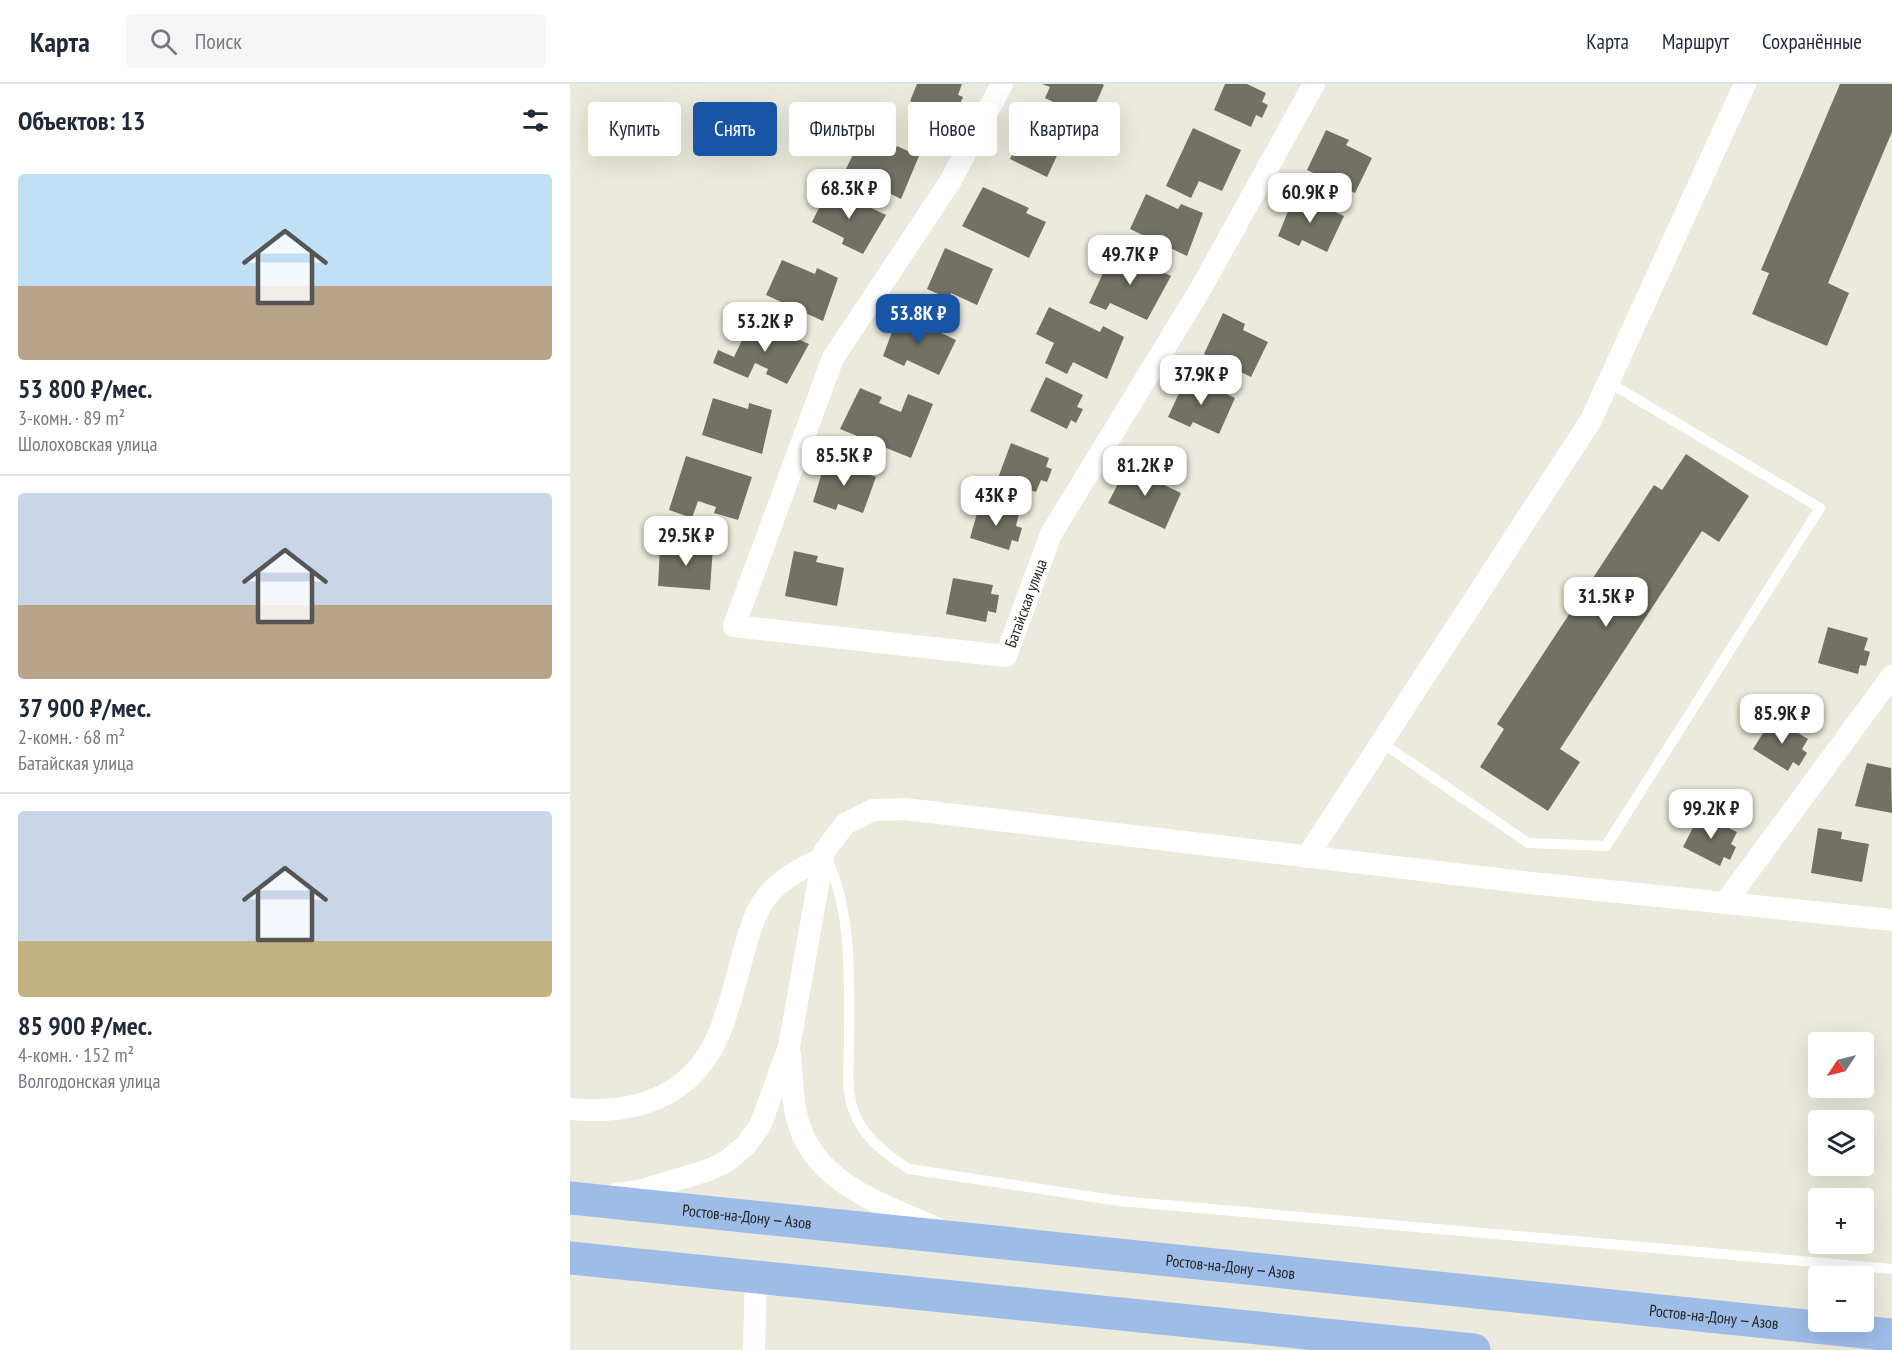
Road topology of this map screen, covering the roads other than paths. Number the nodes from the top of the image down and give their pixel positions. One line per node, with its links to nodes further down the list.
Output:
1 (1002, 84): 2 (street, Батайская улица)
2 (1314, 84)
3 (1745, 84): 4 (street)
4 (1608, 382): 6 (street); 6 (lane)
5 (1892, 676): 9 (street)
6 (1381, 742): 8 (street)
7 (824, 855): 8 (street); 11 (street); 12 (street); 16 (lane)
8 (1307, 856): 9 (street)
9 (1725, 903): 10 (street)
10 (1892, 920)
11 (789, 1047): 13 (street); 14 (street)
12 (570, 1109)
13 (574, 1198): 14 (main road, Ростов-на-Дону — Азов)
14 (957, 1238): 18 (main road, Ростов-на-Дону — Азов)
15 (570, 1258): 17 (main road)
16 (1892, 1269)
17 (756, 1277): 19 (street); 20 (main road)
18 (1892, 1335)
19 (754, 1350)
20 (1474, 1350)

